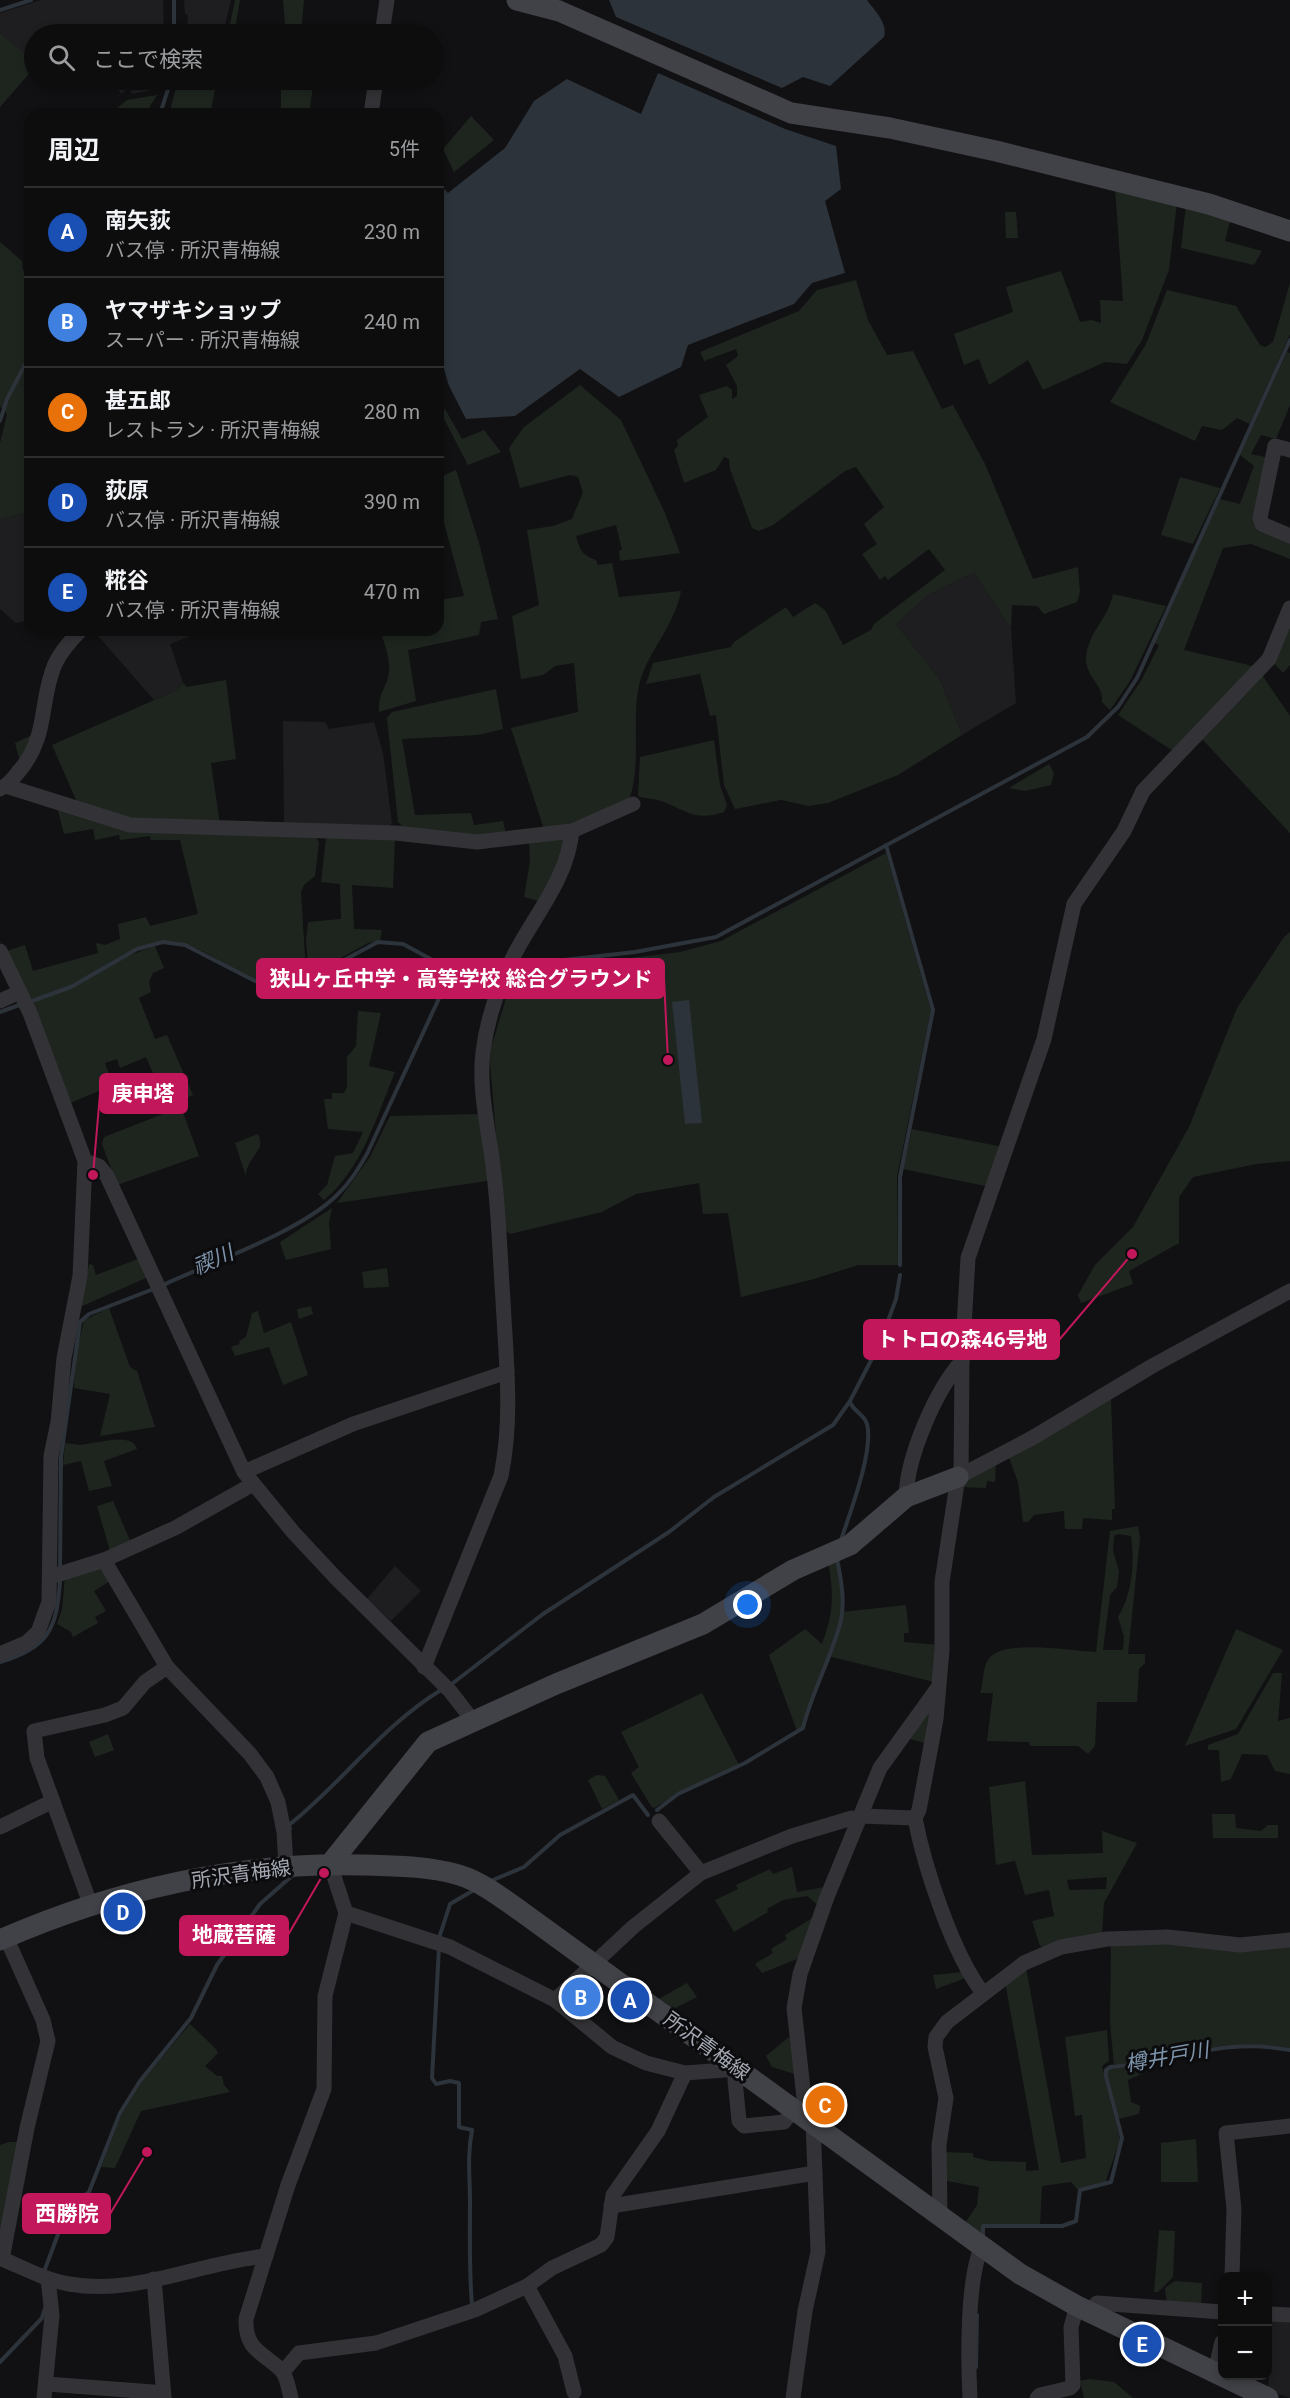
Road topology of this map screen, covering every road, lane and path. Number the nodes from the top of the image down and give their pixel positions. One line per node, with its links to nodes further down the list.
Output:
1 (387, 0): 3 (street)
2 (517, 0): 6 (street)
3 (383, 24)
4 (375, 90): 5 (street)
5 (372, 108)
6 (1290, 231)
7 (1290, 450): 8 (street)
8 (1290, 536)
9 (1290, 608): 19 (street)
10 (75, 636): 11 (street)
11 (3, 787): 13 (street)
12 (633, 804): 13 (street)
13 (572, 831): 20 (street)
14 (0, 951): 16 (street)
15 (0, 1001): 16 (street)
16 (25, 1002): 17 (street)
17 (85, 1161): 22 (street); 25 (street)
18 (1290, 1291): 21 (street)
19 (962, 1361): 21 (street); 23 (street)
20 (507, 1372): 22 (street); 28 (street)
21 (959, 1476): 23 (street); 29 (street)
22 (249, 1478): 24 (street); 28 (street)
23 (906, 1497): 30 (street)
24 (104, 1560): 25 (street); 27 (street)
25 (50, 1577): 26 (street)
26 (0, 1653)
27 (167, 1667): 31 (street); 37 (street)
28 (424, 1667): 30 (street)
29 (937, 1689): 32 (street); 33 (street)
30 (474, 1722): 36 (street)
31 (53, 1801): 35 (street); 39 (street)
32 (859, 1818): 33 (street); 38 (street); 48 (street)
33 (915, 1818): 44 (street)
34 (659, 1821): 38 (street)
35 (0, 1827)
36 (330, 1864): 37 (street, 所沢青梅線); 40 (street); 43 (street, 所沢青梅線)
37 (291, 1866): 39 (street, 所沢青梅線)
38 (701, 1873): 43 (street)
39 (91, 1906): 41 (street, 所沢青梅線)
40 (346, 1913): 45 (street); 54 (street)
41 (3, 1939): 55 (street)
42 (1290, 1940): 44 (street)
43 (593, 1963): 45 (street); 46 (street, 所沢青梅線)
44 (983, 1993): 52 (street)
45 (555, 2000): 47 (street)
46 (738, 2069): 47 (street); 48 (street, 所沢青梅線); 48 (street)
47 (686, 2073): 51 (street)
48 (804, 2116): 50 (street); 52 (street, 所沢青梅線)
49 (1290, 2126): 56 (street)
50 (815, 2173): 51 (street); 71 (street)
51 (611, 2206): 59 (street)
52 (940, 2215): 53 (street, 所沢青梅線)
53 (981, 2248): 60 (street, 所沢青梅線); 72 (street)
54 (266, 2256): 58 (street); 65 (street)
55 (1, 2258): 57 (street)
56 (1232, 2272)
57 (48, 2279): 58 (street); 67 (street)
58 (154, 2279): 69 (street)
59 (527, 2286): 65 (street); 68 (street)
60 (1083, 2308): 61 (street); 66 (street, 所沢青梅線); 73 (street)
61 (1218, 2312)
62 (1272, 2314): 63 (street)
63 (1290, 2315)
64 (1218, 2359): 66 (street)
65 (283, 2372): 70 (street)
66 (1215, 2372): 74 (street, 所沢青梅線)
67 (46, 2391): 69 (street)
68 (574, 2392)
69 (164, 2397)
70 (291, 2398)
71 (793, 2398)
72 (970, 2398)
73 (1037, 2398)
74 (1268, 2398)

